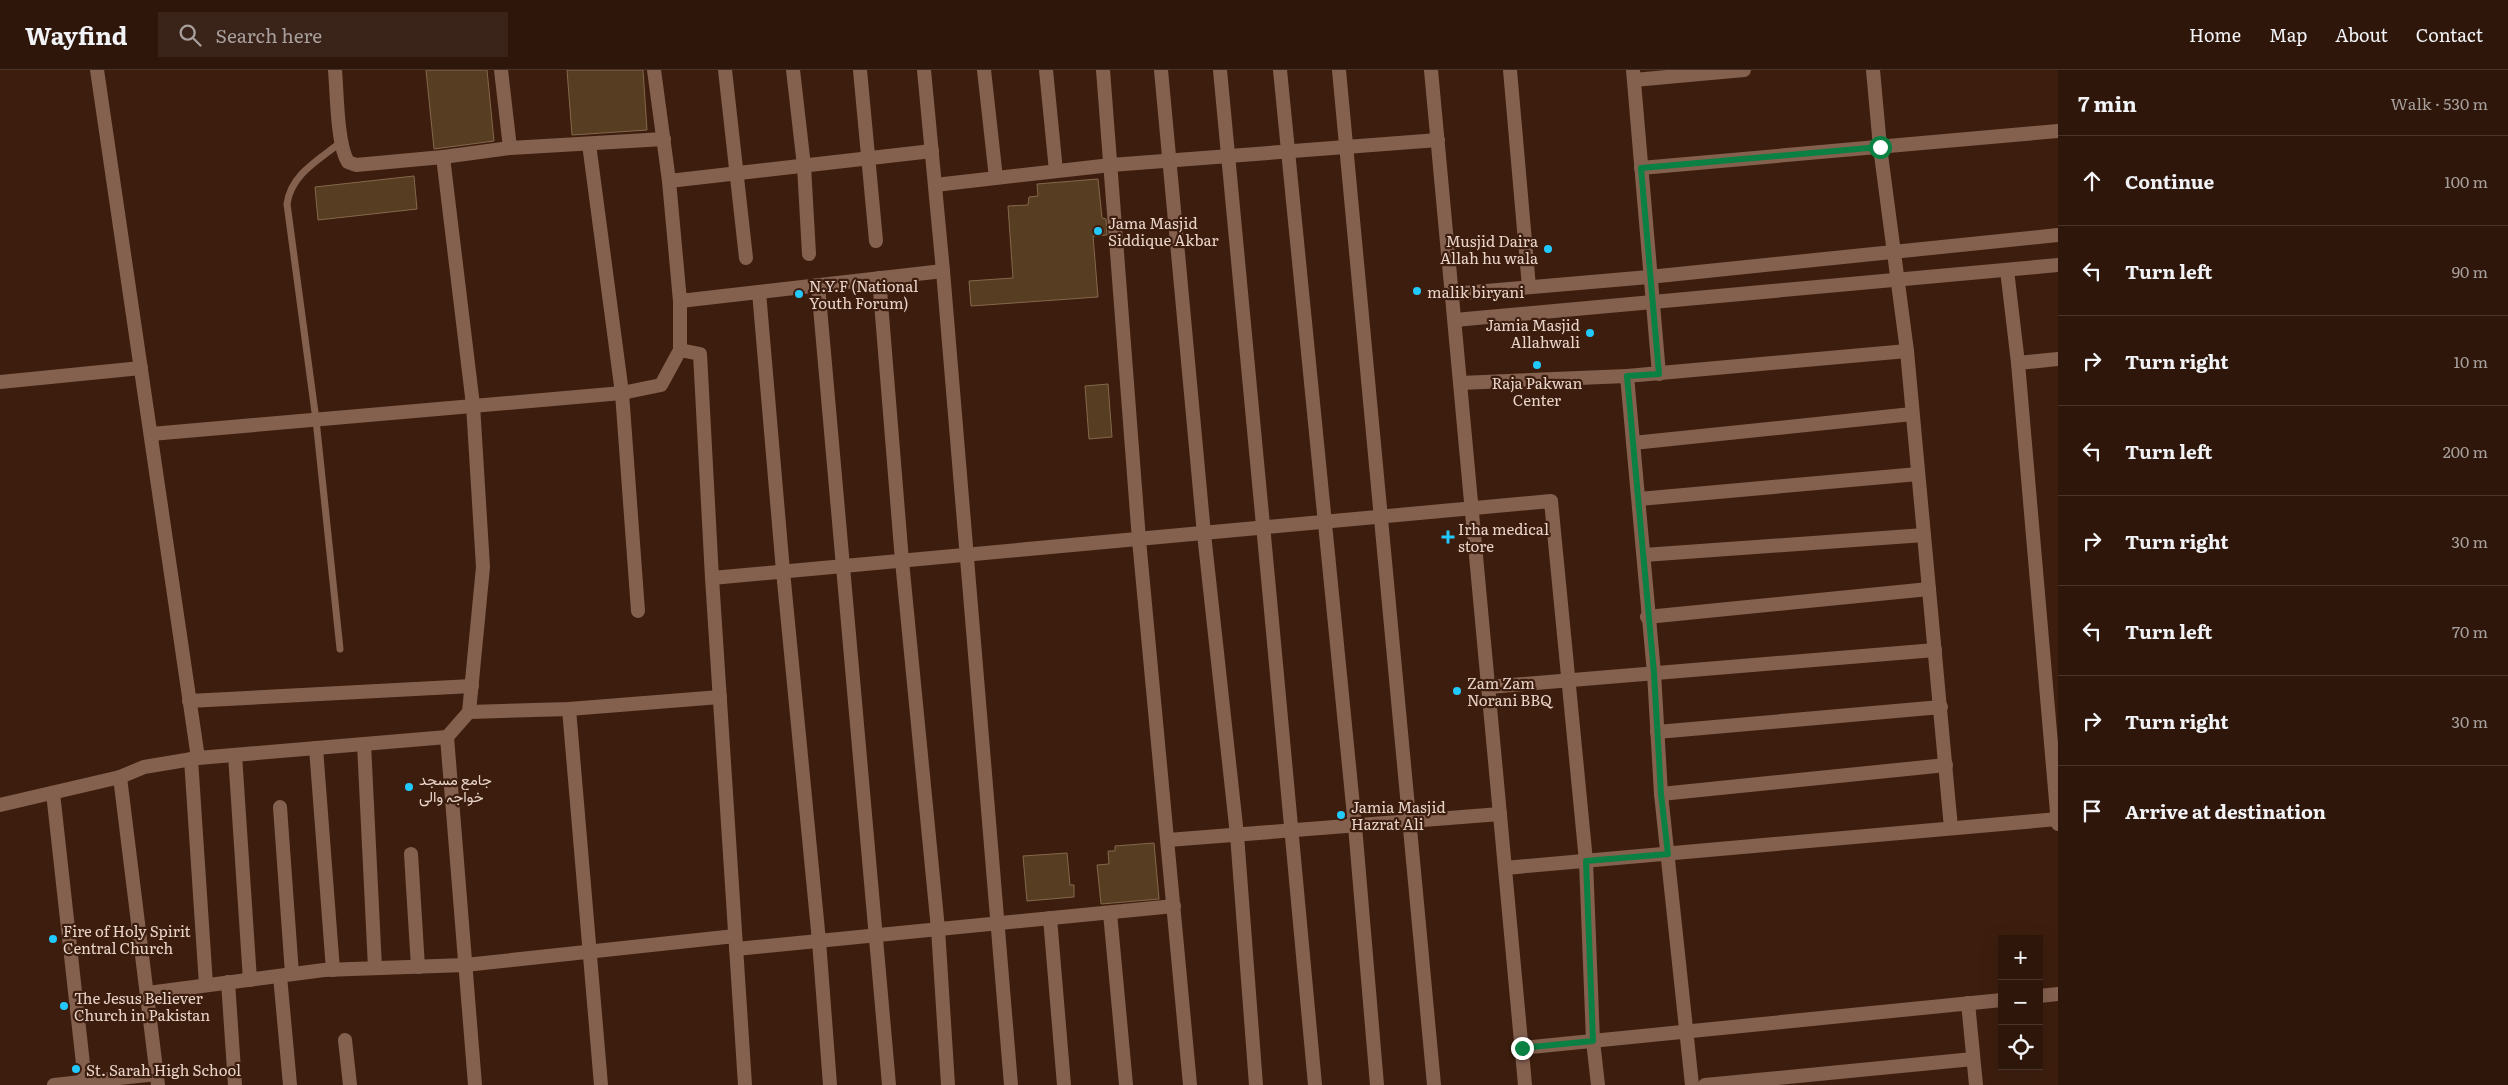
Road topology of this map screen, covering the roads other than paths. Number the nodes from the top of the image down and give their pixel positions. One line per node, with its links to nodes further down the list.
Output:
1 (98, 70): 66 (street)
2 (335, 70): 25 (street)
3 (501, 70): 29 (street)
4 (654, 70): 23 (street)
5 (725, 70): 40 (street)
6 (793, 70): 37 (street)
7 (860, 70): 34 (street)
8 (924, 70): 30 (street)
9 (984, 70): 41 (street)
10 (1046, 70): 39 (street)
11 (1103, 70): 36 (street)
12 (1161, 70): 35 (street)
13 (1220, 70): 32 (street)
14 (1280, 70): 31 (street)
15 (1338, 70): 27 (street)
16 (1432, 70): 24 (street)
17 (1510, 70): 56 (street)
18 (1744, 70): 20 (street)
19 (1873, 70): 28 (street)
20 (1729, 71): 21 (street)
21 (1633, 75): 38 (street)
22 (2058, 131): 28 (street)
23 (664, 139): 26 (street); 42 (street)
24 (1438, 140): 27 (street); 58 (street)
25 (342, 142): 33 (street); 74 (lane)
26 (589, 144): 29 (street); 71 (street)
27 (1345, 147): 31 (street); 80 (street)
28 (1880, 147): 38 (street); 46 (street)
29 (510, 148): 33 (street)
30 (932, 152): 34 (street); 43 (street)
31 (1287, 152): 32 (street); 81 (street)
32 (1228, 156): 35 (street); 82 (street)
33 (443, 157): 72 (street)
34 (868, 159): 37 (street); 45 (street)
35 (1169, 161): 36 (street); 83 (street)
36 (1111, 165): 39 (street); 85 (street)
37 (804, 166): 40 (street); 47 (street)
38 (1641, 168): 52 (street)
39 (1056, 171): 41 (street)
40 (737, 174): 42 (street); 48 (street)
41 (996, 178): 43 (street)
42 (669, 181): 59 (street)
43 (935, 185): 51 (street)
44 (2058, 235): 46 (street)
45 (876, 241)
46 (1893, 252): 52 (street); 54 (street)
47 (810, 254)
48 (746, 258)
49 (2058, 265): 50 (street)
50 (2007, 270): 54 (street); 65 (street)
51 (943, 271): 53 (street); 86 (street)
52 (1649, 277): 56 (street); 60 (street)
53 (879, 278): 55 (street); 88 (street)
54 (1898, 279): 60 (street); 63 (street)
55 (818, 285): 57 (street); 89 (street)
56 (1529, 287): 58 (street)
57 (759, 292): 59 (street); 90 (street)
58 (1452, 294): 61 (street)
59 (680, 301): 62 (street)
60 (1651, 302): 61 (street); 67 (street)
61 (1454, 320): 70 (street)
62 (680, 350): 71 (street); 91 (street)
63 (1907, 351): 67 (street); 73 (street)
64 (2058, 359): 65 (street)
65 (2018, 363): 119 (street)
66 (141, 368): 69 (street); 75 (street)
67 (1659, 374): 68 (street)
68 (1627, 376): 70 (street); 76 (street)
69 (0, 382)
70 (1460, 383): 79 (street)
71 (622, 393): 72 (street); 93 (street)
72 (473, 406): 74 (street); 99 (street)
73 (1912, 414): 76 (street); 77 (street)
74 (316, 420): 75 (street); 95 (lane)
75 (151, 434): 102 (street)
76 (1633, 443): 78 (street)
77 (1918, 474): 78 (street); 84 (street)
78 (1639, 498): 87 (street)
79 (1472, 507): 80 (street); 98 (street); 100 (street)
80 (1380, 516): 81 (street); 120 (street)
81 (1324, 522): 82 (street); 122 (street)
82 (1262, 528): 83 (street); 124 (street)
83 (1204, 534): 85 (street); 125 (street)
84 (1924, 535): 87 (street); 92 (street)
85 (1139, 540): 86 (street); 126 (street)
86 (966, 555): 88 (street); 134 (street)
87 (1644, 555): 94 (street)
88 (902, 561): 89 (street); 135 (street)
89 (843, 566): 90 (street); 136 (street)
90 (782, 572): 91 (street); 137 (street)
91 (712, 578): 101 (street)
92 (1929, 589): 94 (street); 96 (street)
93 (638, 611)
94 (1647, 617): 97 (street)
95 (340, 649)
96 (1935, 650): 97 (street); 103 (street)
97 (1654, 673): 98 (street); 106 (street)
98 (1568, 679): 100 (street); 129 (street)
99 (472, 686): 102 (street); 105 (street)
100 (1488, 687): 118 (street)
101 (720, 697): 104 (street); 138 (street)
102 (189, 701): 111 (street)
103 (1941, 707): 106 (street); 112 (street)
104 (568, 709): 105 (street); 139 (street)
105 (469, 712): 107 (street)
106 (1657, 732): 115 (street)
107 (447, 737): 108 (street); 140 (street)
108 (364, 744): 109 (street); 142 (street)
109 (316, 748): 110 (street); 143 (street)
110 (235, 755): 111 (street); 145 (street)
111 (194, 758): 113 (street); 147 (street)
112 (1946, 765): 115 (street); 123 (street)
113 (120, 777): 114 (street); 148 (street)
114 (54, 793): 116 (street); 159 (street)
115 (1661, 794): 128 (street)
116 (0, 805)
117 (280, 807): 144 (street)
118 (1500, 814): 120 (street); 130 (street)
119 (2058, 819): 121 (street); 123 (street)
120 (1408, 821): 122 (street); 177 (street)
121 (2058, 824)
122 (1355, 826): 124 (street); 176 (street)
123 (1951, 828): 128 (street)
124 (1293, 830): 125 (street); 175 (street)
125 (1237, 835): 126 (street); 174 (street)
126 (1168, 840): 131 (street)
127 (412, 854): 141 (street)
128 (1668, 854): 129 (street); 153 (street)
129 (1586, 861): 130 (street); 155 (street)
130 (1505, 868): 156 (street)
131 (1174, 906): 132 (street); 173 (street)
132 (1110, 913): 133 (street); 172 (street)
133 (1050, 918): 134 (street); 171 (street)
134 (998, 924): 135 (street); 170 (street)
135 (938, 930): 136 (street); 169 (street)
136 (878, 935): 137 (street); 168 (street)
137 (819, 941): 138 (street); 167 (street)
138 (735, 943): 139 (street); 166 (street)
139 (591, 953): 140 (street); 165 (street)
140 (465, 965): 141 (street); 164 (street)
141 (418, 967): 142 (street)
142 (375, 968): 143 (street)
143 (333, 970): 144 (street)
144 (286, 975): 145 (street); 162 (street)
145 (250, 980): 146 (street)
146 (228, 982): 147 (street); 161 (street)
147 (206, 986): 148 (street)
148 (148, 993): 158 (street)
149 (2058, 994): 150 (street)
150 (2043, 996)
151 (1998, 1000): 152 (street)
152 (1968, 1003): 153 (street); 157 (street)
153 (1686, 1032): 155 (street); 180 (street)
154 (345, 1040): 163 (street)
155 (1593, 1041): 156 (street); 179 (street)
156 (1522, 1048): 178 (street)
157 (1973, 1059): 181 (street); 182 (street)
158 (158, 1080): 159 (street)
159 (85, 1082): 160 (street)
160 (54, 1085)
161 (234, 1085)
162 (290, 1085)
163 (350, 1085)
164 (475, 1085)
165 (601, 1085)
166 (745, 1085)
167 (830, 1085)
168 (889, 1085)
169 (948, 1085)
170 (1012, 1085)
171 (1064, 1085)
172 (1126, 1085)
173 (1190, 1085)
174 (1256, 1085)
175 (1315, 1085)
176 (1377, 1085)
177 (1434, 1085)
178 (1525, 1085)
179 (1598, 1085)
180 (1692, 1085)
181 (1705, 1085)
182 (1976, 1085)

